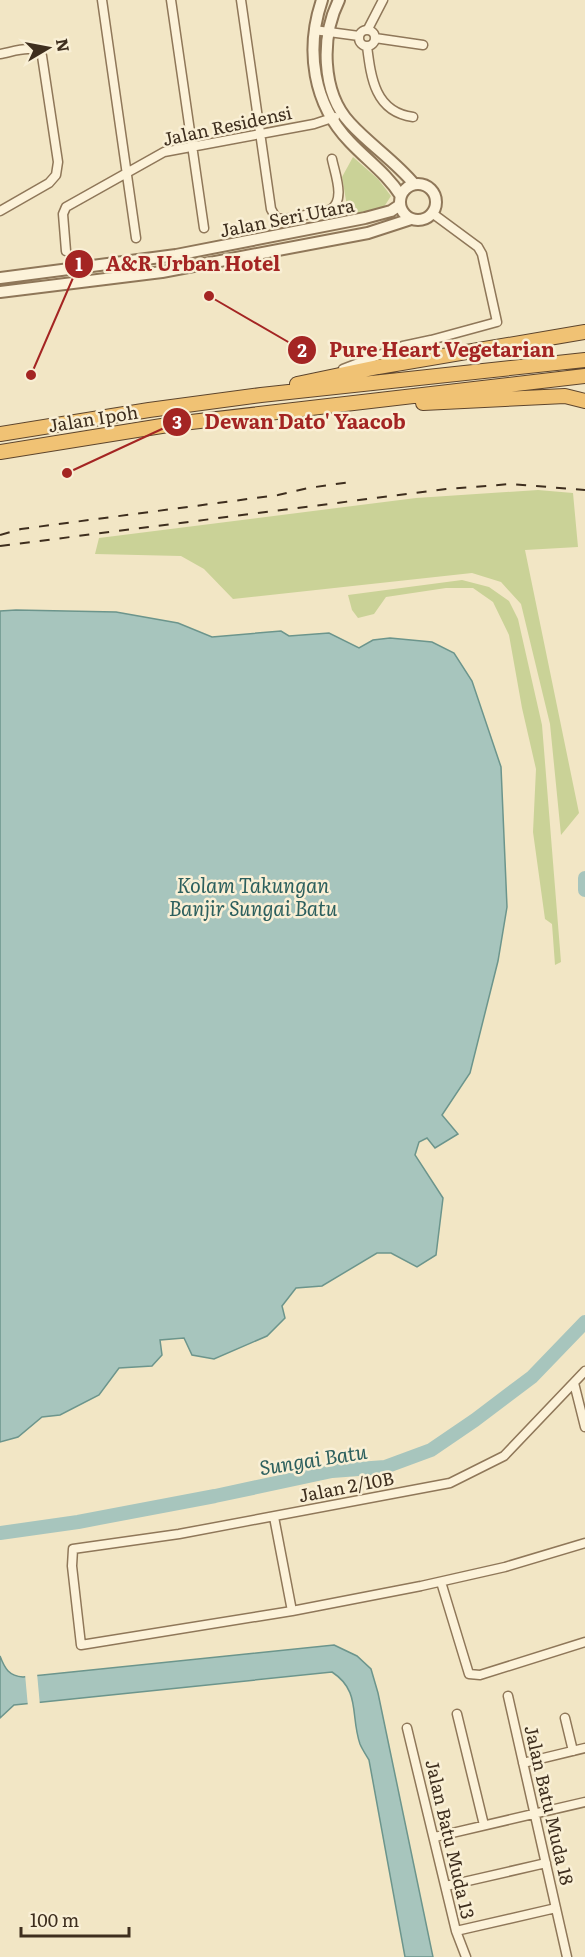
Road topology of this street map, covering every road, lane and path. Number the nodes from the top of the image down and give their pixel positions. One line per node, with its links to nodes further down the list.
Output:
1 (102, 0): 21 (street)
2 (171, 0): 19 (street)
3 (241, 0): 18 (street)
4 (322, 0): 8 (street)
5 (339, 0): 9 (street)
6 (383, 0): 7 (street)
7 (368, 29): 10 (street); 11 (street)
8 (314, 30): 9 (street); 17 (street)
9 (328, 31): 10 (street); 15 (street)
10 (359, 36): 13 (street)
11 (375, 38): 12 (street); 13 (street)
12 (423, 45)
13 (367, 46): 16 (street)
14 (0, 54): 24 (street)
15 (342, 113): 17 (street, Jalan Residensi); 22 (street)
16 (413, 117)
17 (330, 119): 18 (street, Jalan Residensi); 23 (street)
18 (261, 133): 19 (street, Jalan Residensi); 20 (street)
19 (194, 146): 21 (street, Jalan Residensi); 27 (street)
20 (332, 159)
21 (127, 172): 28 (street); 29 (street, Jalan Residensi)
22 (414, 184): 23 (street); 25 (street)
23 (400, 200): 26 (street); 30 (street, Jalan Seri Utara)
24 (0, 211)
25 (432, 213): 26 (street); 33 (street)
26 (411, 219): 31 (street, Jalan Seri Utara)
27 (204, 228)
28 (136, 238)
29 (66, 250)
30 (0, 278)
31 (0, 292)
32 (585, 332): 34 (highway)
33 (431, 340): 34 (street); 37 (street)
34 (427, 359): 37 (highway)
35 (585, 360): 39 (highway, Jalan Ipoh)
36 (585, 376): 42 (highway, Jalan Ipoh)
37 (311, 380): 39 (highway)
38 (585, 394): 40 (highway)
39 (261, 395): 44 (highway, Jalan Ipoh)
40 (565, 396): 41 (highway); 42 (highway)
41 (585, 401)
42 (264, 414): 46 (highway, Jalan Ipoh)
43 (0, 427): 44 (highway)
44 (21, 429): 45 (highway, Jalan Ipoh)
45 (0, 434)
46 (0, 452)
47 (585, 1371): 48 (street, Jalan 2/10B)
48 (574, 1383): 49 (street); 50 (street, Jalan 2/10B)
49 (585, 1426)
50 (274, 1517): 53 (street); 53 (street, Jalan 2/10B)
51 (585, 1543): 52 (street)
52 (441, 1582): 53 (street); 54 (street)
53 (292, 1611)
54 (585, 1642)
55 (508, 1696): 61 (street, Jalan Batu Muda 18)
56 (457, 1714): 64 (street)
57 (565, 1718): 60 (street)
58 (408, 1728): 65 (street, Jalan Batu Muda 13)
59 (585, 1748): 60 (street)
60 (573, 1751): 61 (street)
61 (523, 1763): 63 (street, Jalan Batu Muda 18)
62 (584, 1805): 63 (street)
63 (535, 1814): 64 (street); 66 (street, Jalan Batu Muda 18)
64 (484, 1826): 65 (street)
65 (435, 1837): 67 (street, Jalan Batu Muda 13)
66 (546, 1863): 67 (street); 68 (street, Jalan Batu Muda 18)
67 (446, 1887): 69 (street, Jalan Batu Muda 13)
68 (556, 1908): 69 (street); 71 (street, Jalan Batu Muda 18)
69 (456, 1931): 70 (street, Jalan Batu Muda 13)
70 (466, 1957)
71 (567, 1957)

